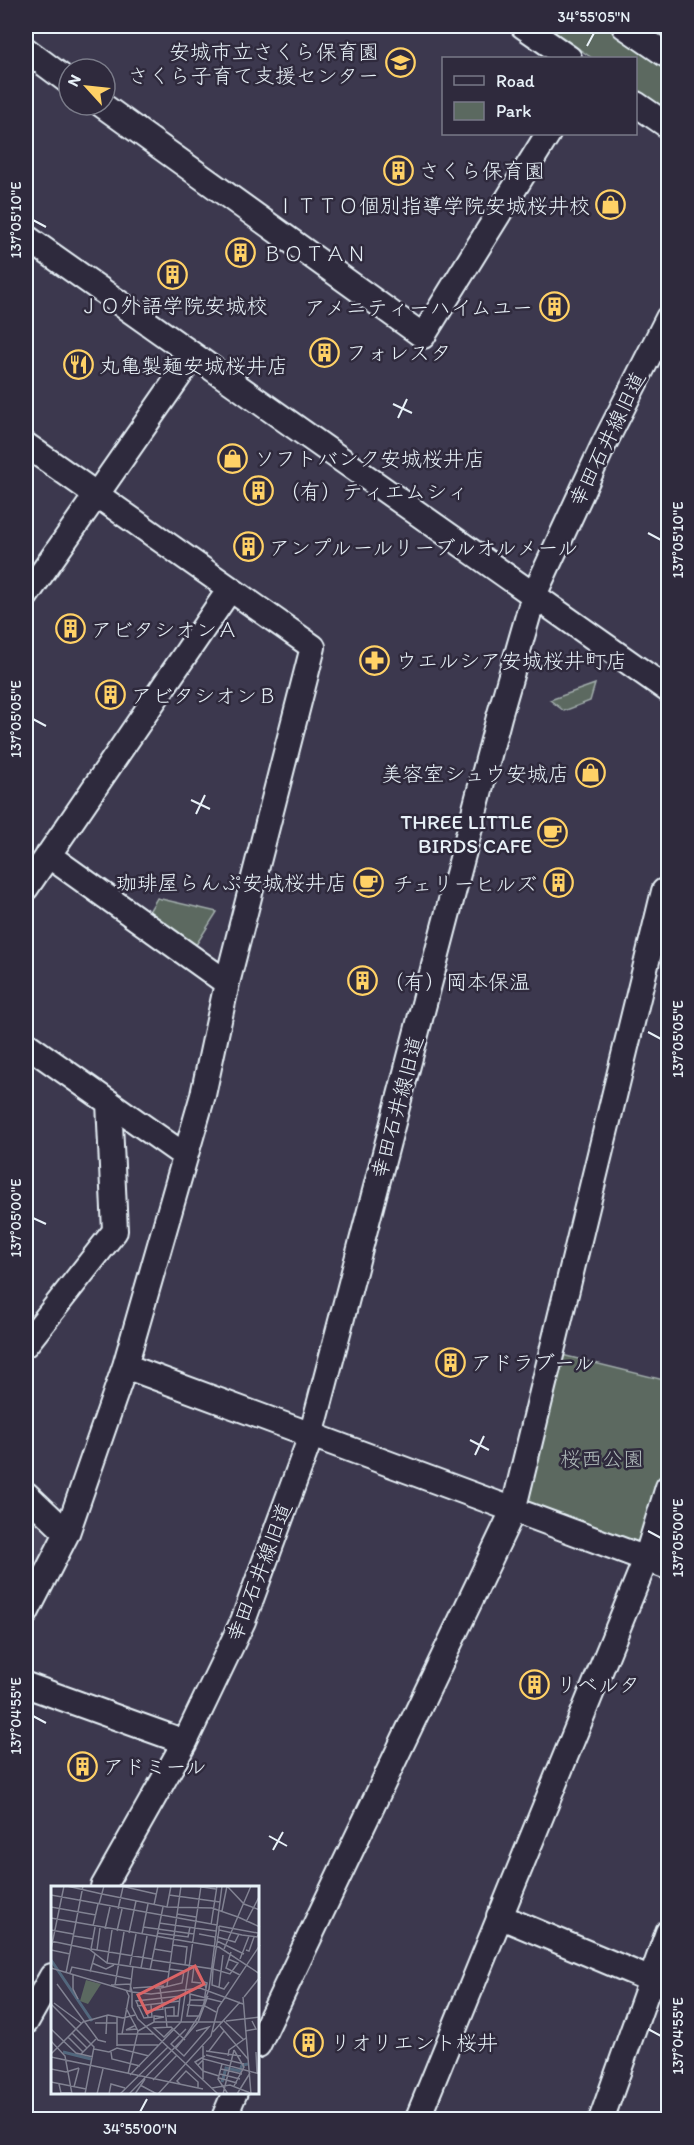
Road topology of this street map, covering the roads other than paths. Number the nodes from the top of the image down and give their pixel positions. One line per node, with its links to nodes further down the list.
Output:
1 (523, 26): 5 (street)
2 (624, 26): 4 (street)
3 (26, 50): 6 (street)
4 (669, 56)
5 (568, 57)
6 (57, 72)
7 (637, 105): 9 (street)
8 (117, 116): 10 (street)
9 (669, 126)
10 (548, 135)
11 (26, 237): 13 (street)
12 (669, 318): 18 (street, 幸田石井線旧道)
13 (193, 356): 15 (street); 18 (street)
14 (26, 445): 15 (street)
15 (96, 494): 16 (street); 17 (street)
16 (230, 589): 20 (street); 23 (street)
17 (26, 596)
18 (534, 596): 19 (street); 29 (street, 幸田石井線旧道)
19 (669, 690)
20 (48, 855): 21 (street); 23 (street)
21 (26, 888)
22 (669, 894): 32 (street)
23 (227, 983): 26 (street)
24 (26, 1044): 25 (street)
25 (109, 1102): 26 (street); 27 (street)
26 (185, 1156): 28 (street)
27 (26, 1344)
28 (125, 1366): 29 (street); 33 (street)
29 (311, 1436): 32 (street); 37 (street, 幸田石井線旧道)
30 (669, 1487): 34 (street)
31 (26, 1494): 33 (street)
32 (513, 1511): 34 (street); 44 (street)
33 (67, 1533): 35 (street)
34 (657, 1563): 39 (street)
35 (26, 1613)
36 (26, 1685): 37 (street)
37 (185, 1742): 38 (street, 幸田石井線旧道)
38 (104, 1886)
39 (499, 1916): 42 (street); 47 (street)
40 (669, 1932): 42 (street)
41 (51, 1978): 43 (street)
42 (660, 1984): 48 (street)
43 (26, 2022)
44 (260, 2041)
45 (235, 2094): 46 (street)
46 (223, 2120)
47 (417, 2120)
48 (601, 2120)

